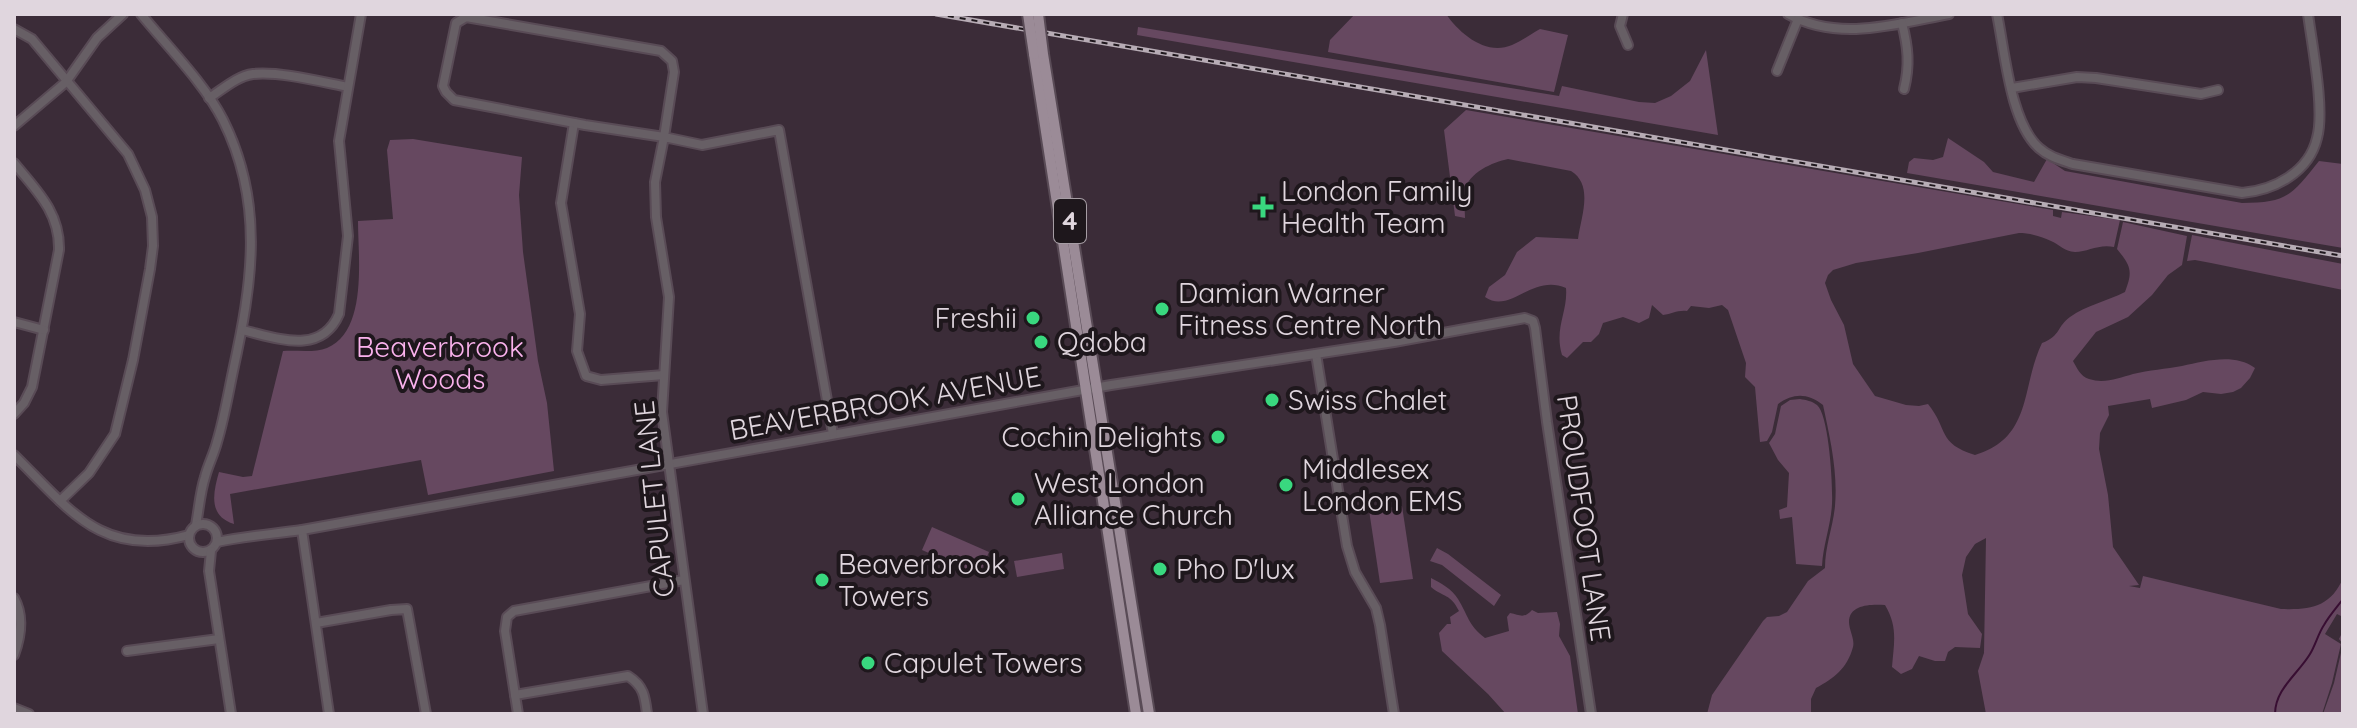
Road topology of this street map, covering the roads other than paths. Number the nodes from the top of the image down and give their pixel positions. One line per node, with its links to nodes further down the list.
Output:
1 (123, 14): 17 (street)
2 (141, 14): 22 (street)
3 (361, 14): 18 (street)
4 (1028, 14): 15 (main road, 4, bridge)
5 (1038, 14): 15 (main road, 4, bridge)
6 (1623, 14): 14 (street)
7 (1788, 14): 11 (street)
8 (1949, 14): 12 (street)
9 (1997, 14): 19 (street)
10 (2308, 14): 19 (street)
11 (1798, 19): 12 (street); 16 (street)
12 (1902, 23): 20 (street)
13 (14, 29): 17 (street)
14 (1628, 45)
15 (1038, 54): 33 (main road, 4)
16 (1777, 71)
17 (66, 82): 24 (street); 39 (street)
18 (348, 87): 22 (street); 30 (street)
19 (2012, 88): 21 (street)
20 (1904, 89)
21 (2218, 90)
22 (209, 98): 30 (street)
23 (574, 123): 25 (street, CAPULET LANE); 25 (street, CAPULET LANE); 32 (street)
24 (14, 126)
25 (664, 137): 32 (street, CAPULET LANE); 35 (street, CAPULET LANE)
26 (14, 163): 29 (street)
27 (14, 322): 29 (street)
28 (1535, 328): 31 (street, BEAVERBROOK AVENUE); 67 (street, PROUDFOOT LANE)
29 (44, 330): 34 (street)
30 (242, 330): 38 (street)
31 (1316, 354): 33 (street, BEAVERBROOK AVENUE); 66 (street)
32 (664, 375): 37 (street, CAPULET LANE)
33 (1091, 389): 35 (street, BEAVERBROOK AVENUE); 64 (main road, 4); 65 (main road, 4)
34 (14, 414)
35 (833, 434): 37 (street, BEAVERBROOK AVENUE)
36 (14, 455): 39 (street)
37 (669, 464): 42 (street, BEAVERBROOK AVENUE); 49 (street, CAPULET LANE)
38 (201, 497): 40 (street); 41 (street)
39 (60, 501): 44 (street)
40 (196, 525): 41 (street); 44 (street)
41 (213, 528): 43 (street, BEAVERBROOK AVENUE); 45 (street)
42 (302, 530): 43 (street, BEAVERBROOK AVENUE); 51 (street)
43 (238, 537): 45 (street, BEAVERBROOK AVENUE)
44 (189, 540): 47 (street)
45 (217, 542): 46 (street)
46 (211, 551): 47 (street); 48 (street)
47 (199, 552): 48 (street)
48 (209, 571): 52 (street)
49 (684, 580): 55 (street); 63 (street, CAPULET LANE)
50 (14, 598): 54 (street)
51 (316, 623): 59 (street); 60 (street)
52 (219, 639): 53 (street); 58 (street)
53 (127, 651)
54 (14, 655)
55 (515, 695): 61 (street); 62 (street)
56 (14, 708): 57 (street)
57 (29, 714)
58 (231, 714)
59 (329, 714)
60 (426, 714)
61 (518, 714)
62 (647, 714)
63 (703, 714)
64 (1136, 714)
65 (1149, 714)
66 (1394, 714)
67 (1591, 714)

